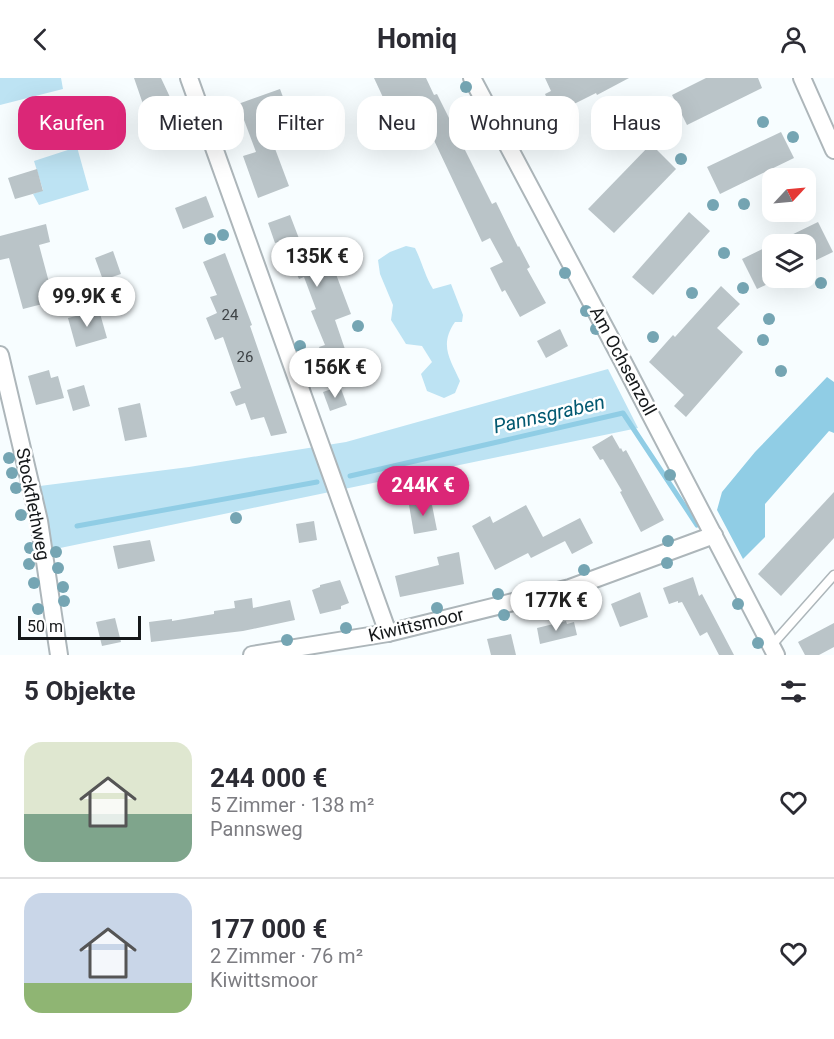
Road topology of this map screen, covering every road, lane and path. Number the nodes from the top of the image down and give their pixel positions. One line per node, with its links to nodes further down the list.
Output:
1 (189, 78): 8 (street)
2 (472, 78): 6 (street, Am Ochsenzoll)
3 (802, 78): 4 (street)
4 (834, 150)
5 (0, 355): 10 (street, Stockflethweg)
6 (714, 535): 8 (street, Kiwittsmoor); 9 (street, Am Ochsenzoll)
7 (834, 575): 9 (lane, Am Ochsenzoll)
8 (388, 633): 11 (street, Kiwittsmoor)
9 (773, 650)
10 (59, 655)
11 (252, 655)

